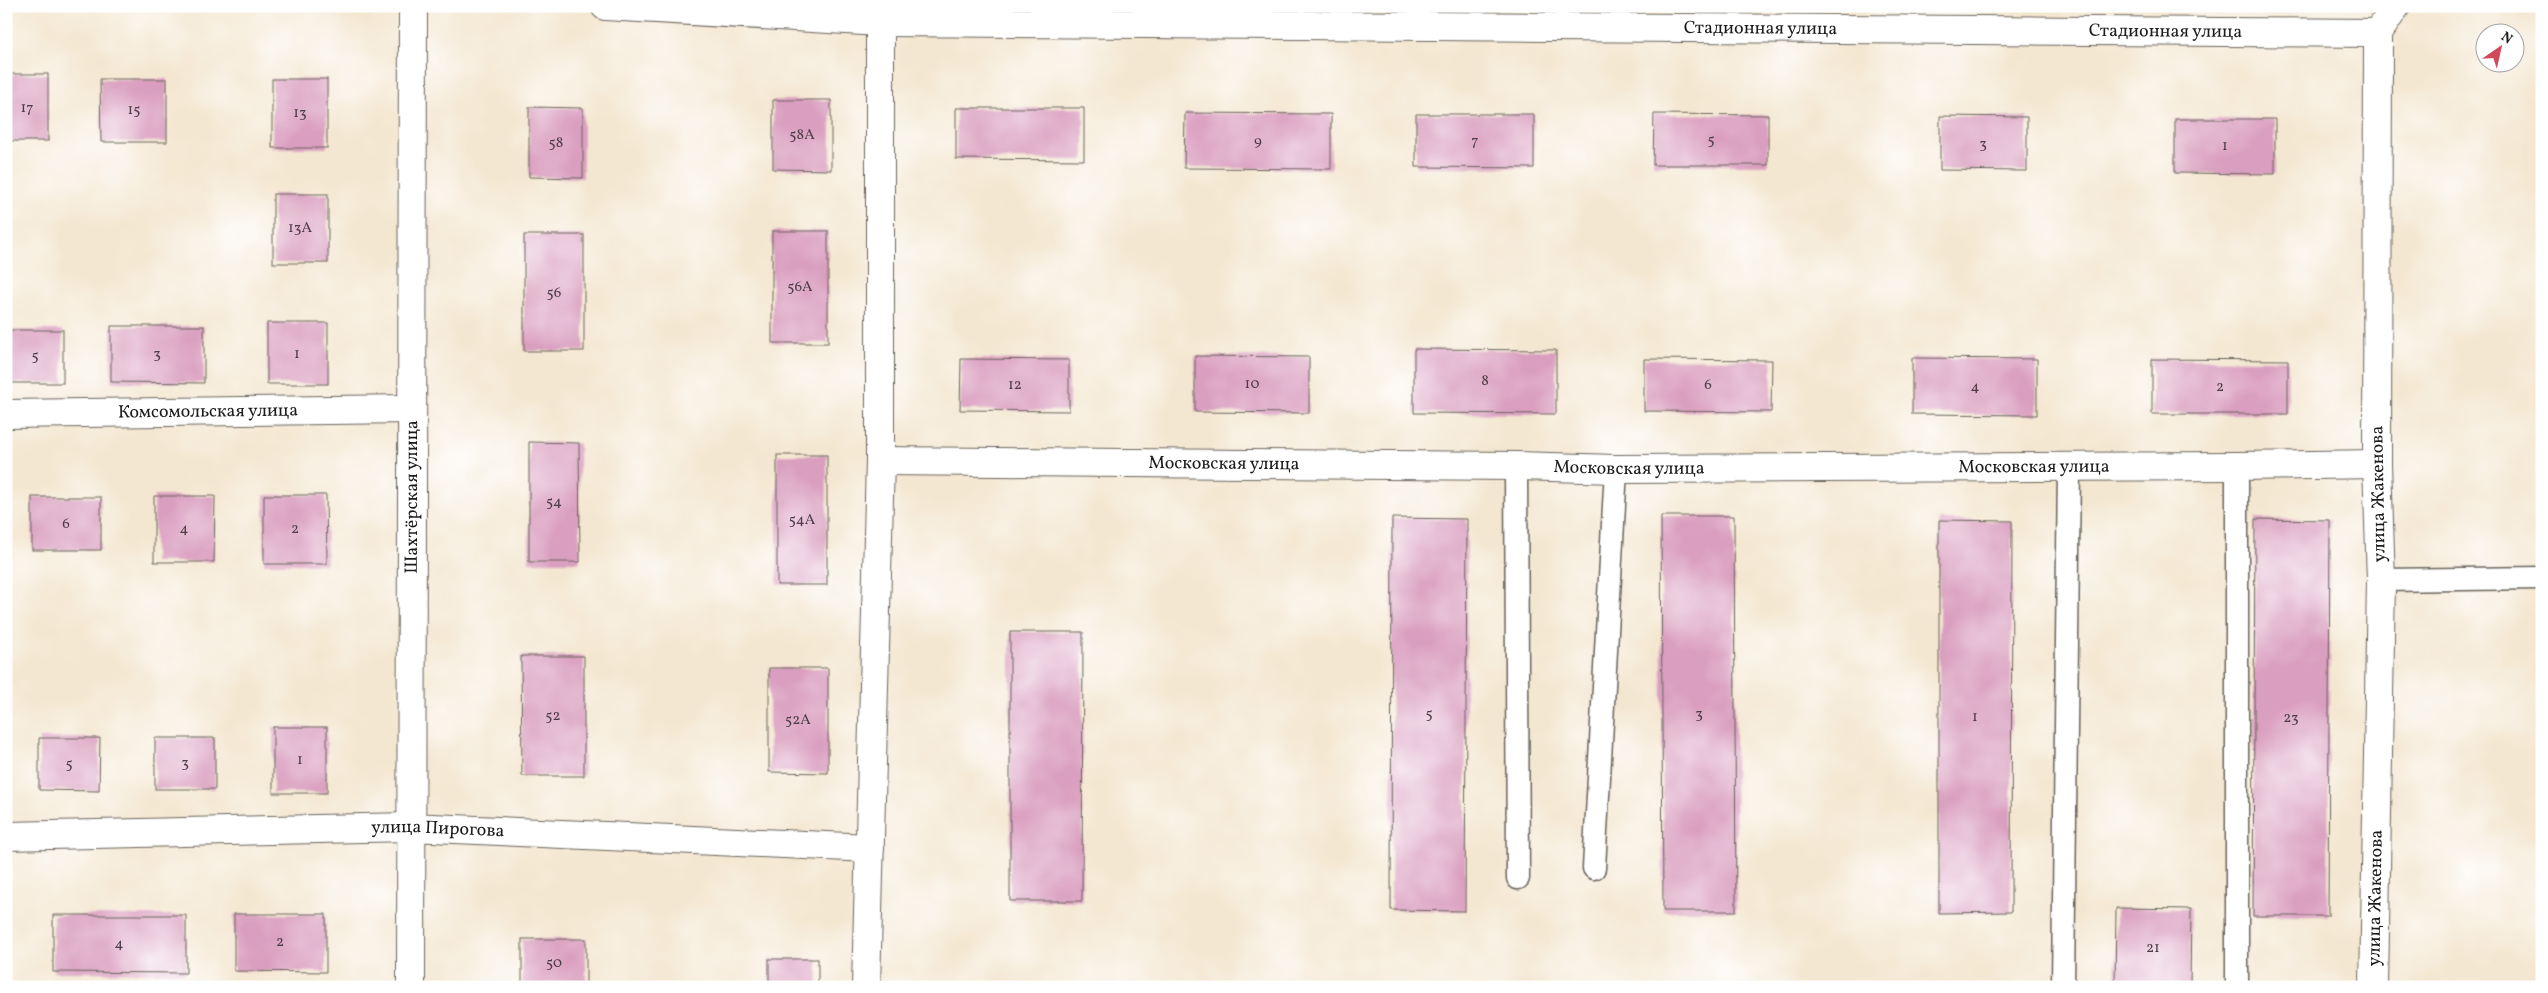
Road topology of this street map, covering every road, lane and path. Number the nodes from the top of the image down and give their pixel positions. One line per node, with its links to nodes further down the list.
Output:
1 (413, 6): 6 (street, Шахтёрская улица)
2 (605, 6): 4 (street, Стадионная улица)
3 (2396, 6): 5 (street)
4 (880, 22): 5 (street, Стадионная улица); 8 (street)
5 (2378, 33): 9 (street, улица Жакенова)
6 (412, 409): 7 (street, Комсомольская улица); 16 (street, Шахтёрская улица)
7 (6, 414)
8 (880, 460): 10 (street, Московская улица); 18 (street)
9 (2377, 464): 11 (street, Московская улица); 15 (street, улица Жакенова)
10 (1516, 466): 13 (street, Московская улица); 20 (lane)
11 (2237, 466): 12 (street, Московская улица); 24 (lane)
12 (2069, 467): 13 (street, Московская улица); 23 (lane)
13 (1616, 469): 19 (lane)
14 (2542, 578): 15 (lane)
15 (2381, 580): 25 (street, улица Жакенова)
16 (410, 827): 17 (street, улица Пирогова); 18 (street, улица Пирогова); 21 (street, Шахтёрская улица)
17 (6, 836)
18 (870, 848): 22 (street)
19 (1594, 868)
20 (1518, 878)
21 (411, 987)
22 (866, 987)
23 (2063, 987)
24 (2237, 987)
25 (2374, 987)

